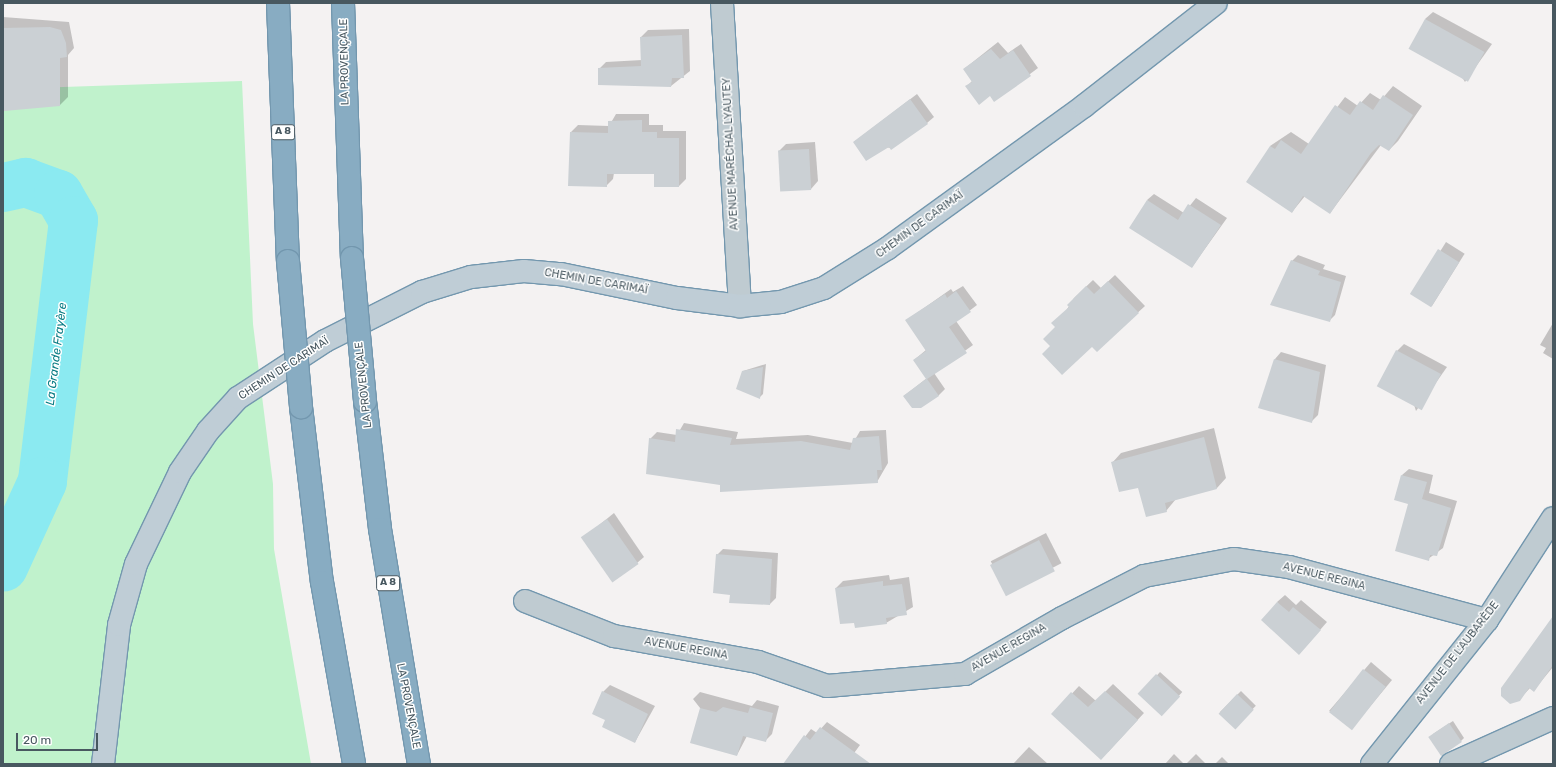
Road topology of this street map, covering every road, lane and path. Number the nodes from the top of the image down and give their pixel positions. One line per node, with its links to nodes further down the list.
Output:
1 (278, 3): 11 (highway, A 8, bridge)
2 (344, 3): 12 (highway, LA PROVENÇALE / A 8, bridge)
3 (722, 3): 5 (street, AVENUE MARÉCHAL LYAUTEY)
4 (1216, 3): 5 (street, CHEMIN DE CARIMAÏ)
5 (740, 306): 10 (street, CHEMIN DE CARIMAÏ)
6 (1553, 518): 8 (street, AVENUE DE L'AUBARÈDE)
7 (525, 601): 8 (street, AVENUE REGINA)
8 (1487, 620): 13 (street, AVENUE DE L'AUBARÈDE)
9 (1553, 718): 14 (street)
10 (103, 764)
11 (354, 764)
12 (419, 764)
13 (1372, 764)
14 (1451, 764)

